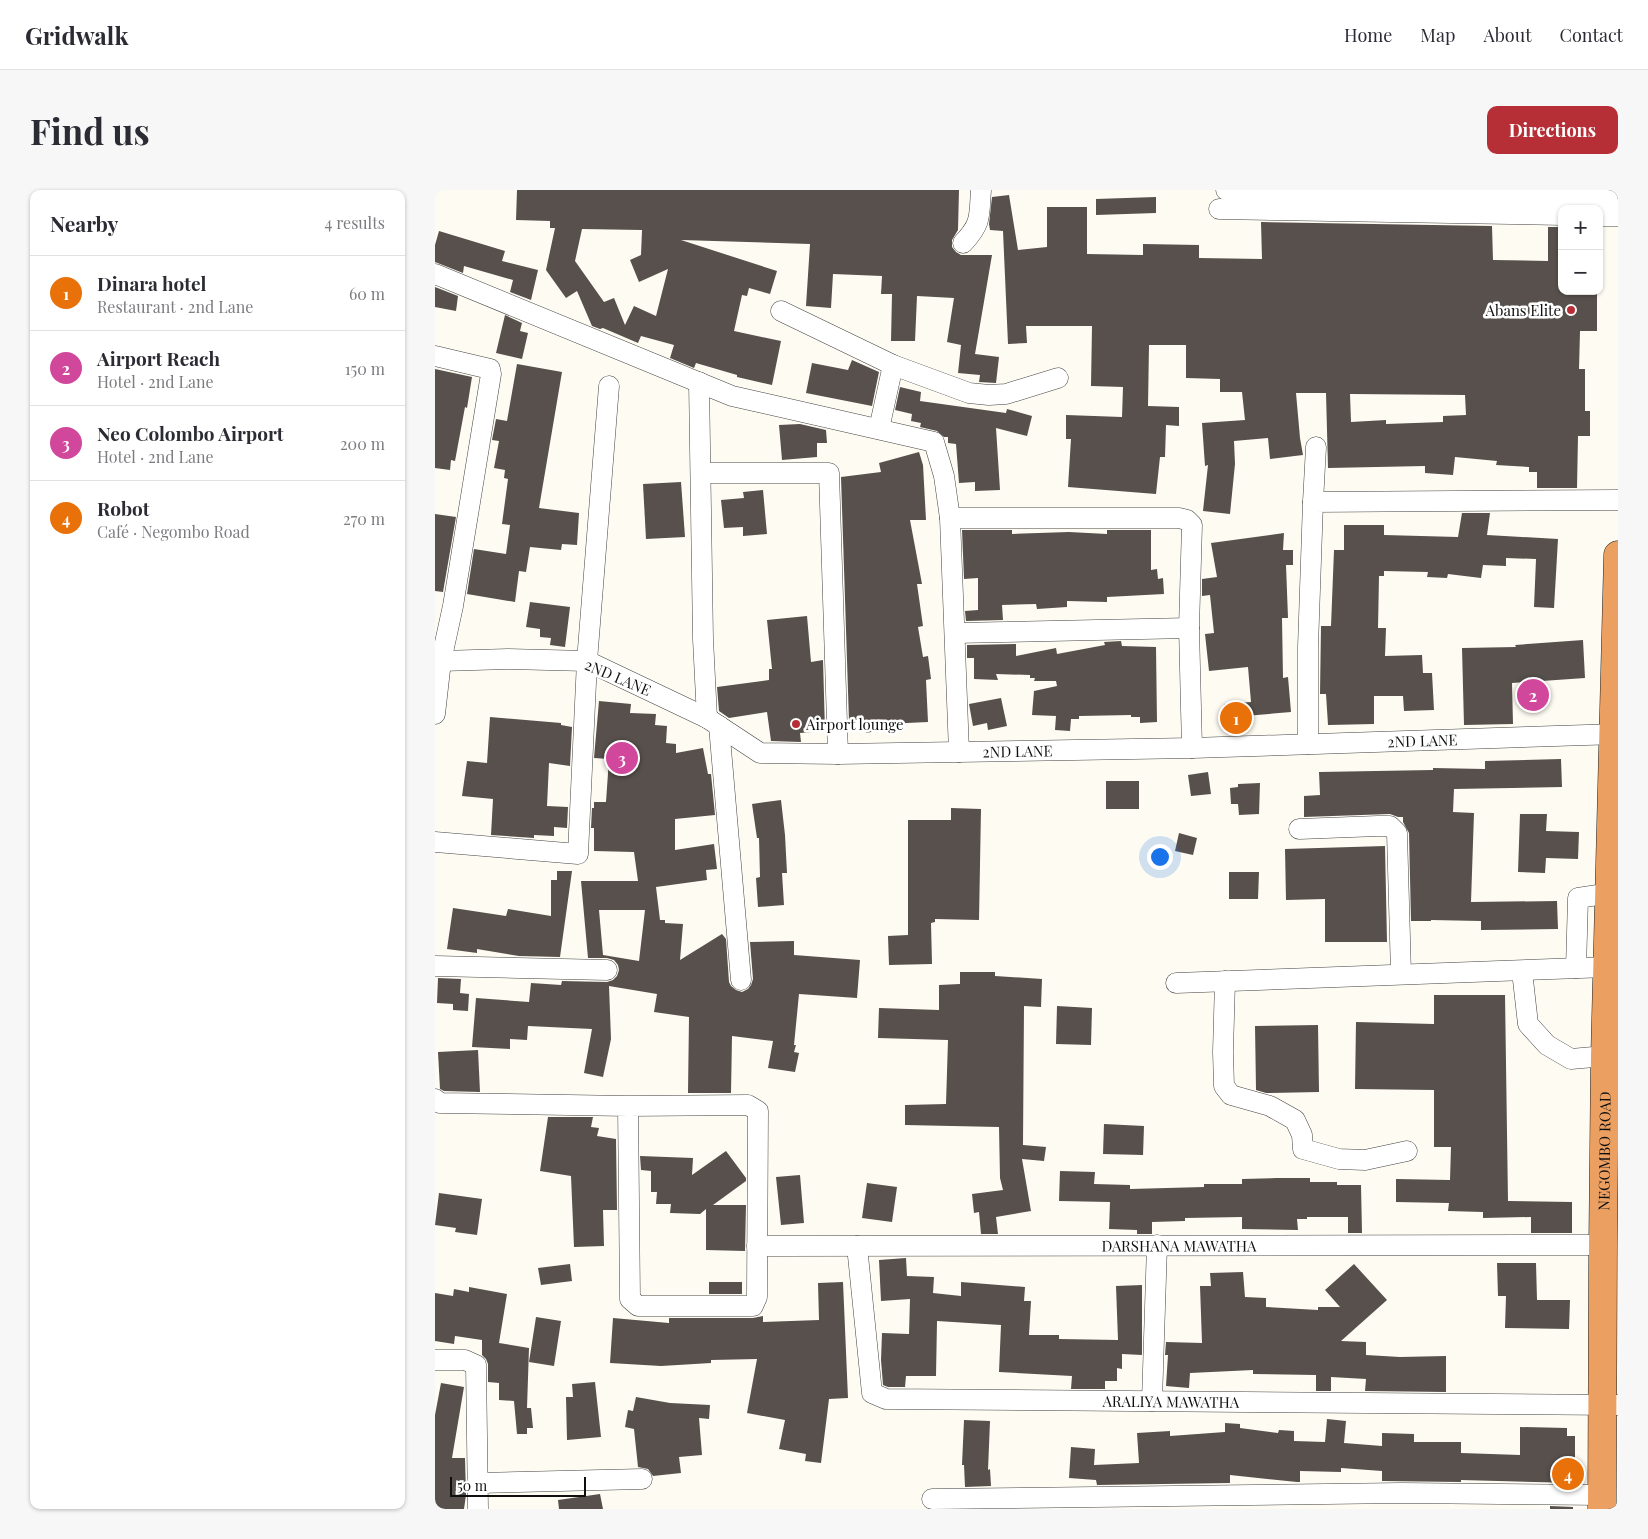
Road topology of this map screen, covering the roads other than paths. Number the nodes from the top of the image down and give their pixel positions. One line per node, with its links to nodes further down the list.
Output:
1 (981, 190): 8 (street)
2 (1226, 190): 3 (street)
3 (1618, 198)
4 (1219, 209): 5 (street)
5 (1558, 215)
6 (1603, 216): 7 (street)
7 (1618, 216)
8 (963, 242)
9 (435, 274): 14 (street)
10 (781, 311): 12 (street)
11 (435, 356): 23 (street)
12 (893, 365): 13 (street); 16 (street)
13 (1058, 378)
14 (699, 382): 16 (street); 18 (street)
15 (609, 386): 27 (street)
16 (879, 429): 21 (street)
17 (1316, 447): 20 (street)
18 (701, 473): 29 (street); 34 (street)
19 (1618, 500): 20 (street)
20 (1313, 502): 31 (street)
21 (950, 518): 24 (street); 25 (street)
22 (1618, 555): 30 (highway, NEGOMBO ROAD)
23 (444, 604): 26 (street)
24 (1189, 628): 25 (street); 32 (street)
25 (955, 633): 33 (street)
26 (441, 661): 27 (street, 2ND LANE); 28 (street)
27 (587, 661): 29 (street, 2ND LANE); 36 (street)
28 (435, 712)
29 (713, 722): 34 (street, 2ND LANE); 44 (street)
30 (1615, 734): 31 (street, 2ND LANE); 37 (highway, NEGOMBO ROAD)
31 (1308, 744): 32 (street, 2ND LANE)
32 (1191, 748): 33 (street, 2ND LANE)
33 (959, 752): 34 (street, 2ND LANE)
34 (838, 754)
35 (1299, 828): 43 (street)
36 (435, 842)
37 (1614, 892): 39 (highway, NEGOMBO ROAD); 40 (street)
38 (435, 966): 41 (street)
39 (1608, 967): 40 (street); 47 (highway, NEGOMBO ROAD)
40 (1576, 968): 42 (street)
41 (607, 970)
42 (1522, 971): 43 (street); 47 (street)
43 (1401, 974): 45 (street)
44 (741, 980)
45 (1225, 981): 46 (street); 50 (street)
46 (1176, 983)
47 (1605, 1056): 52 (highway, NEGOMBO ROAD)
48 (435, 1099): 49 (street)
49 (628, 1106): 53 (street); 53 (street)
50 (1407, 1151)
51 (1157, 1245): 52 (street, DARSHANA MAWATHA); 54 (street, DARSHANA MAWATHA); 56 (street)
52 (1603, 1245): 57 (highway, NEGOMBO ROAD)
53 (757, 1246): 54 (street, DARSHANA MAWATHA)
54 (857, 1246): 56 (street, ARALIYA MAWATHA)
55 (435, 1360): 59 (street)
56 (1152, 1401): 57 (street, ARALIYA MAWATHA)
57 (1610, 1405): 61 (highway, NEGOMBO ROAD)
58 (642, 1479): 59 (street)
59 (477, 1483): 62 (street)
60 (932, 1499): 61 (street)
61 (1602, 1502)
62 (478, 1509)

